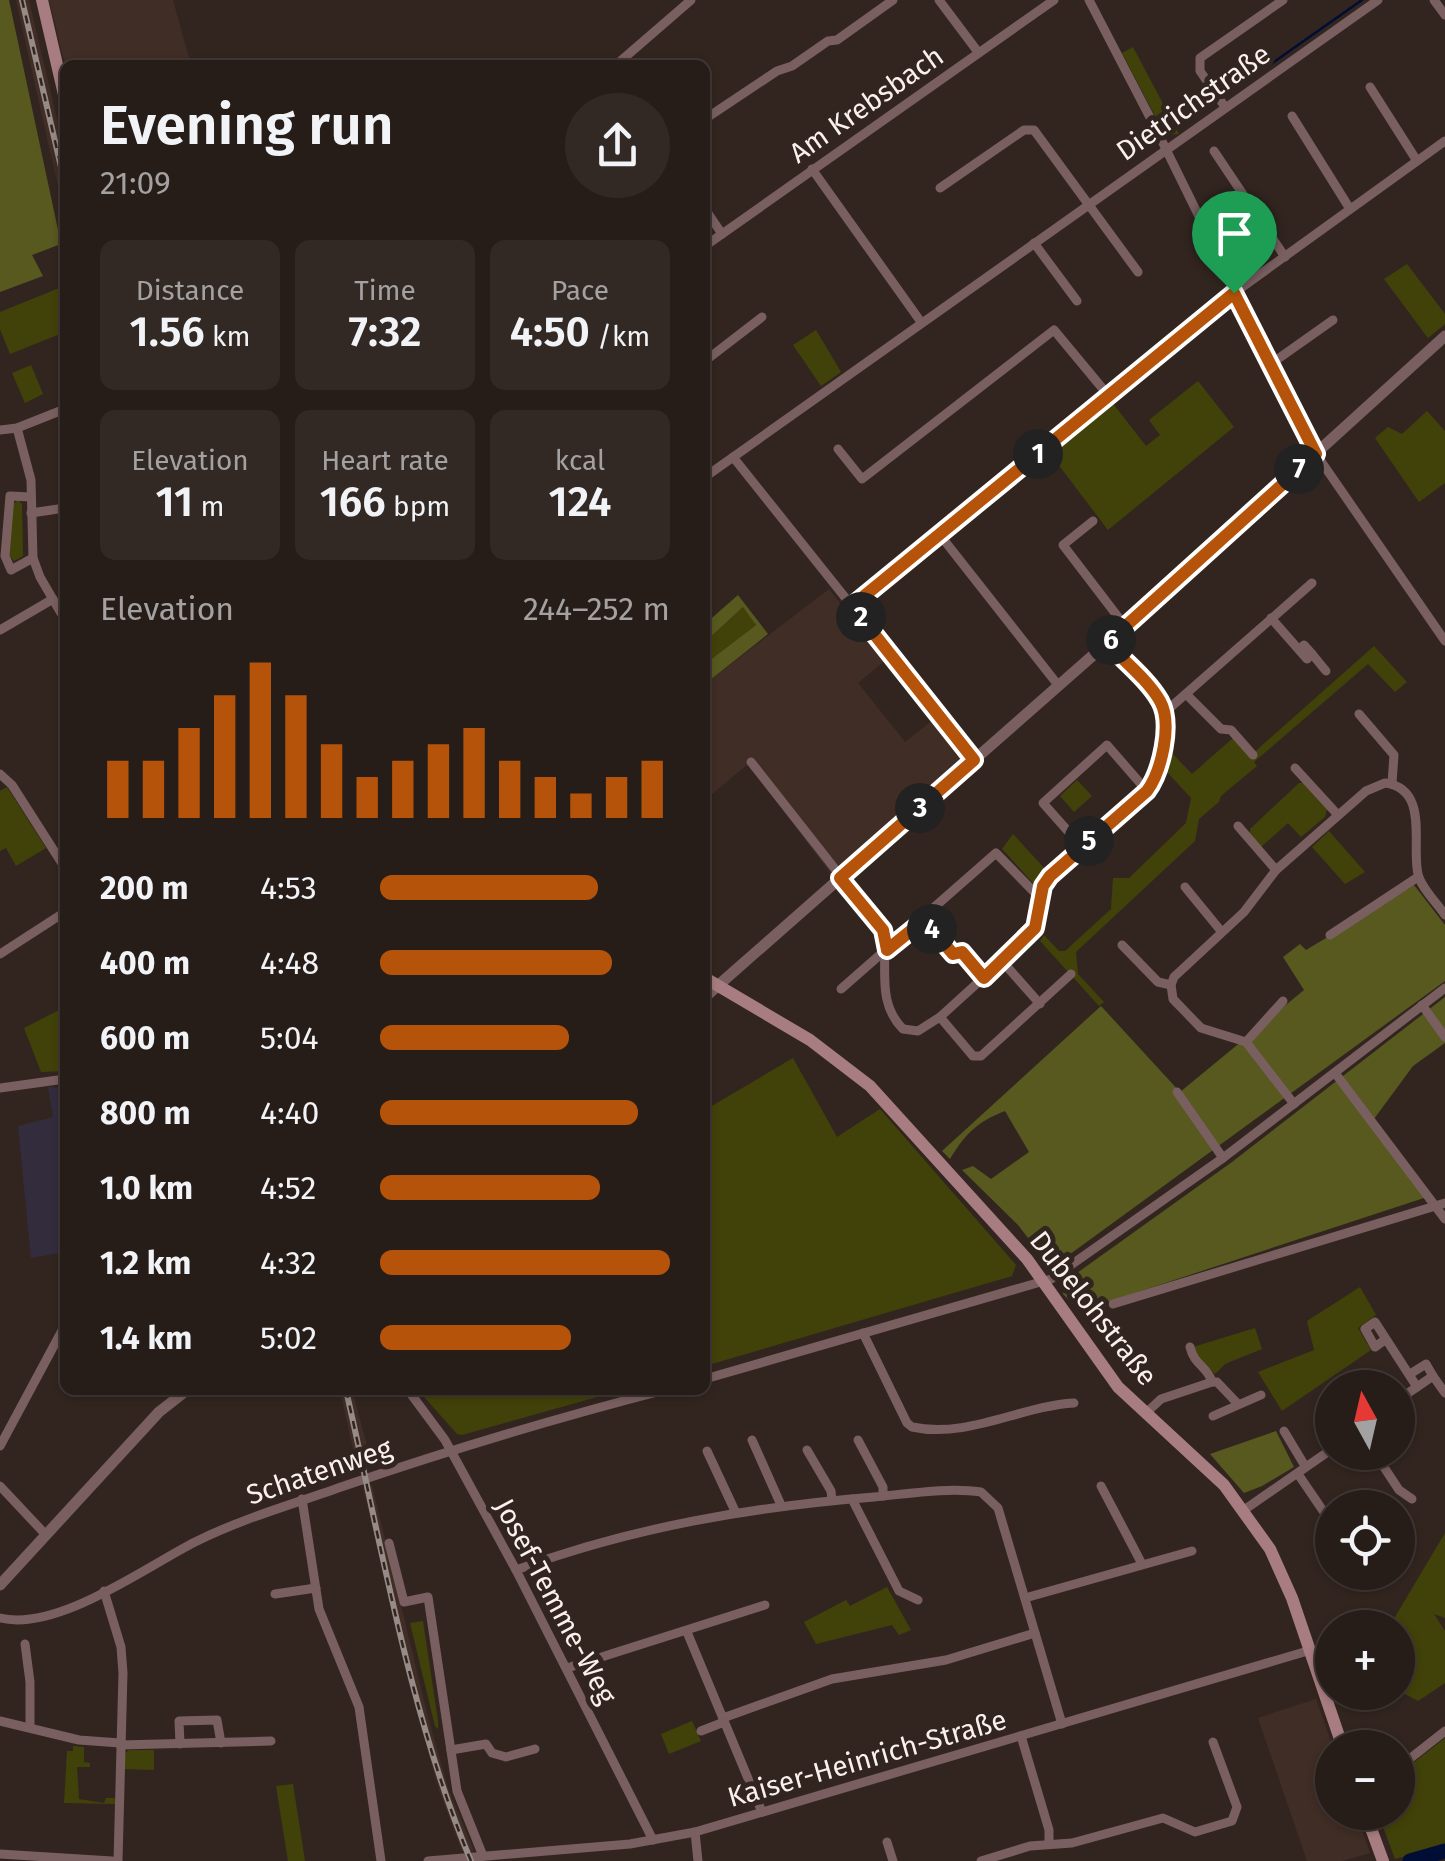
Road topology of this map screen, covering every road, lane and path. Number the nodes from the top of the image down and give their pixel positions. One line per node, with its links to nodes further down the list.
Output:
1 (42, 0): 13 (main road)
2 (691, 0): 12 (street)
3 (893, 0): 17 (street)
4 (939, 0): 11 (street)
5 (1054, 0): 11 (street, Am Krebsbach)
6 (1089, 0): 19 (street)
7 (1283, 0): 15 (street)
8 (1378, 0): 15 (street, Dietrichstraße)
9 (1434, 0): 10 (street)
10 (1445, 16)
11 (978, 52): 22 (street, Am Krebsbach)
12 (622, 60)
13 (60, 77)
14 (1370, 87): 21 (street)
15 (1225, 107): 19 (street, Dietrichstraße)
16 (1292, 116): 25 (street)
17 (710, 117)
18 (1445, 140): 21 (street)
19 (1166, 150): 24 (street, Dietrichstraße); 32 (street)
20 (1214, 150): 30 (street)
21 (1417, 161): 25 (street)
22 (812, 169): 27 (street, Am Krebsbach); 36 (street)
23 (940, 188): 24 (street)
24 (1087, 204): 29 (street, Dietrichstraße); 31 (street)
25 (1350, 209): 30 (street)
26 (710, 216): 27 (street)
27 (722, 234): 28 (street, Am Krebsbach)
28 (710, 242)
29 (1034, 243): 33 (street); 36 (street, Dietrichstraße)
30 (1285, 257): 32 (street)
31 (1138, 272)
32 (1234, 293): 39 (street); 40 (street)
33 (1078, 300)
34 (762, 318): 38 (street)
35 (1333, 320): 39 (street)
36 (921, 322): 46 (street, Dietrichstraße)
37 (1445, 336): 45 (street)
38 (710, 357)
39 (1272, 364): 45 (street)
40 (1108, 394): 44 (street); 52 (street)
41 (60, 411): 42 (street)
42 (17, 428): 43 (street); 48 (street)
43 (0, 430)
44 (838, 448)
45 (1316, 454): 61 (street); 63 (street)
46 (733, 457): 47 (street, Dietrichstraße); 58 (street)
47 (710, 473)
48 (31, 496): 50 (street); 55 (street)
49 (60, 509): 50 (street)
50 (31, 513): 55 (street)
51 (1094, 521): 53 (street)
52 (940, 535): 58 (street); 66 (street)
53 (1063, 544): 54 (street); 61 (street)
54 (1052, 553)
55 (33, 558): 57 (street)
56 (1312, 584): 60 (street)
57 (53, 600): 59 (street); 62 (street)
58 (852, 606): 71 (street)
59 (60, 612)
60 (1271, 618): 65 (street); 67 (street)
61 (1125, 626): 64 (street)
62 (0, 630)
63 (1445, 641)
64 (1107, 643): 66 (street); 68 (street)
65 (1326, 671)
66 (1058, 685): 71 (street)
67 (1186, 694): 68 (street); 70 (street)
68 (1164, 713): 76 (street)
69 (1358, 714): 75 (street)
70 (1253, 755)
71 (974, 760): 83 (street)
72 (751, 762): 83 (street)
73 (1296, 768): 77 (street)
74 (0, 774): 80 (street)
75 (1392, 783): 77 (street); 82 (street)
76 (1147, 791): 79 (street); 79 (street)
77 (1338, 814): 81 (street)
78 (1238, 826): 81 (street)
79 (1082, 847): 85 (street)
80 (60, 860)
81 (1276, 870): 89 (street)
82 (1418, 877): 87 (street); 90 (street)
83 (840, 878): 92 (street); 98 (street)
84 (1184, 887): 89 (street)
85 (1040, 898): 88 (street); 94 (street)
86 (60, 915): 93 (street)
87 (1445, 915)
88 (924, 920): 92 (street); 96 (street)
89 (1221, 931): 99 (street)
90 (1330, 935)
91 (1122, 945): 99 (street)
92 (887, 950): 101 (street); 106 (street)
93 (0, 954)
94 (1002, 961): 96 (street); 104 (street)
95 (1071, 974): 104 (street)
96 (984, 978): 106 (street)
97 (710, 980): 98 (main road, Dubelohstraße)
98 (718, 984): 102 (street); 117 (main road, Dubelohstraße)
99 (1170, 985): 108 (street)
100 (1445, 988): 105 (street)
101 (841, 989)
102 (710, 992)
103 (1283, 1002): 108 (street)
104 (1040, 1004): 106 (street)
105 (1422, 1005): 107 (street); 109 (street)
106 (940, 1017)
107 (1445, 1037)
108 (1246, 1042): 113 (street)
109 (1335, 1073): 113 (street); 115 (street)
110 (60, 1080): 111 (street)
111 (0, 1088)
112 (1176, 1092): 114 (street)
113 (1294, 1104): 114 (street)
114 (1223, 1158): 117 (street)
115 (1441, 1205): 116 (street); 118 (street)
116 (1445, 1219)
117 (1044, 1281): 119 (street); 137 (main road, Dubelohstraße)
118 (1113, 1304)
119 (863, 1333): 126 (street); 135 (street)
120 (60, 1334): 142 (street)
121 (1386, 1339): 123 (street)
122 (1190, 1347): 127 (street)
123 (1407, 1370)
124 (1415, 1371): 125 (street)
125 (1433, 1376): 129 (street); 130 (street)
126 (710, 1378)
127 (1212, 1382): 136 (street); 137 (street)
128 (1415, 1383): 129 (street)
129 (1417, 1386)
130 (1445, 1393)
131 (181, 1395): 158 (street)
132 (412, 1395): 143 (street, Josef-Temme-Weg)
133 (646, 1395): 143 (street, Schatenweg)
134 (1262, 1395): 136 (street)
135 (1074, 1403)
136 (1238, 1403): 138 (street)
137 (1146, 1414): 156 (main road, Dubelohstraße)
138 (1213, 1416)
139 (1284, 1431): 147 (street)
140 (752, 1440): 155 (street)
141 (858, 1440): 151 (street)
142 (0, 1446)
143 (449, 1450): 152 (street, Schatenweg); 162 (street, Josef-Temme-Weg)
144 (808, 1450): 154 (street)
145 (706, 1451): 157 (street)
146 (1315, 1460): 147 (street)
147 (1301, 1470): 150 (street); 156 (street)
148 (0, 1486): 158 (street)
149 (1101, 1486): 161 (street)
150 (1315, 1494)
151 (884, 1496): 153 (street); 167 (street)
152 (302, 1499): 164 (street); 165 (street, Schatenweg)
153 (852, 1499): 154 (street); 168 (street)
154 (832, 1500): 155 (street)
155 (781, 1505): 157 (street)
156 (1244, 1510): 174 (main road, Dubelohstraße)
157 (735, 1511): 162 (street)
158 (46, 1535): 163 (street)
159 (389, 1543): 190 (street)
160 (1192, 1551): 161 (street)
161 (1142, 1564): 167 (street)
162 (516, 1570): 175 (street, Josef-Temme-Weg)
163 (0, 1585)
164 (316, 1588): 166 (street); 202 (street)
165 (104, 1591): 170 (street, Schatenweg); 187 (street)
166 (275, 1594)
167 (1025, 1598): 172 (street)
168 (918, 1600)
169 (765, 1605): 171 (street)
170 (0, 1618)
171 (687, 1632): 175 (street); 176 (street)
172 (1035, 1633): 176 (street); 178 (street)
173 (25, 1644): 179 (street)
174 (1310, 1650): 178 (street, Kaiser-Heinrich-Straße); 180 (main road, Dubelohstraße)
175 (567, 1668): 195 (street, Josef-Temme-Weg)
176 (724, 1720): 181 (street); 192 (street)
177 (0, 1721): 179 (street)
178 (1062, 1724): 183 (street, Kaiser-Heinrich-Straße)
179 (30, 1727): 187 (street)
180 (1337, 1730)
181 (701, 1731)
182 (1445, 1731): 191 (street)
183 (1021, 1736): 192 (street, Kaiser-Heinrich-Straße); 197 (street)
184 (271, 1741): 185 (street)
185 (221, 1742): 188 (street); 188 (street)
186 (1213, 1742): 197 (street)
187 (120, 1744): 188 (street); 201 (street)
188 (180, 1744)
189 (535, 1749): 190 (street)
190 (450, 1750): 199 (street)
191 (1415, 1755)
192 (762, 1812): 194 (street, Kaiser-Heinrich-Straße)
193 (1372, 1830): 200 (main road)
194 (695, 1832): 195 (street, Kaiser-Heinrich-Straße); 204 (street)
195 (653, 1840): 199 (street, Kaiser-Heinrich-Straße)
196 (887, 1842): 205 (street)
197 (1049, 1843): 206 (street)
198 (0, 1854): 201 (street)
199 (483, 1856): 203 (street, Kaiser-Heinrich-Straße)
200 (1382, 1858)
201 (115, 1861)
202 (382, 1861)
203 (428, 1861)
204 (698, 1861)
205 (893, 1861)
206 (981, 1861)

